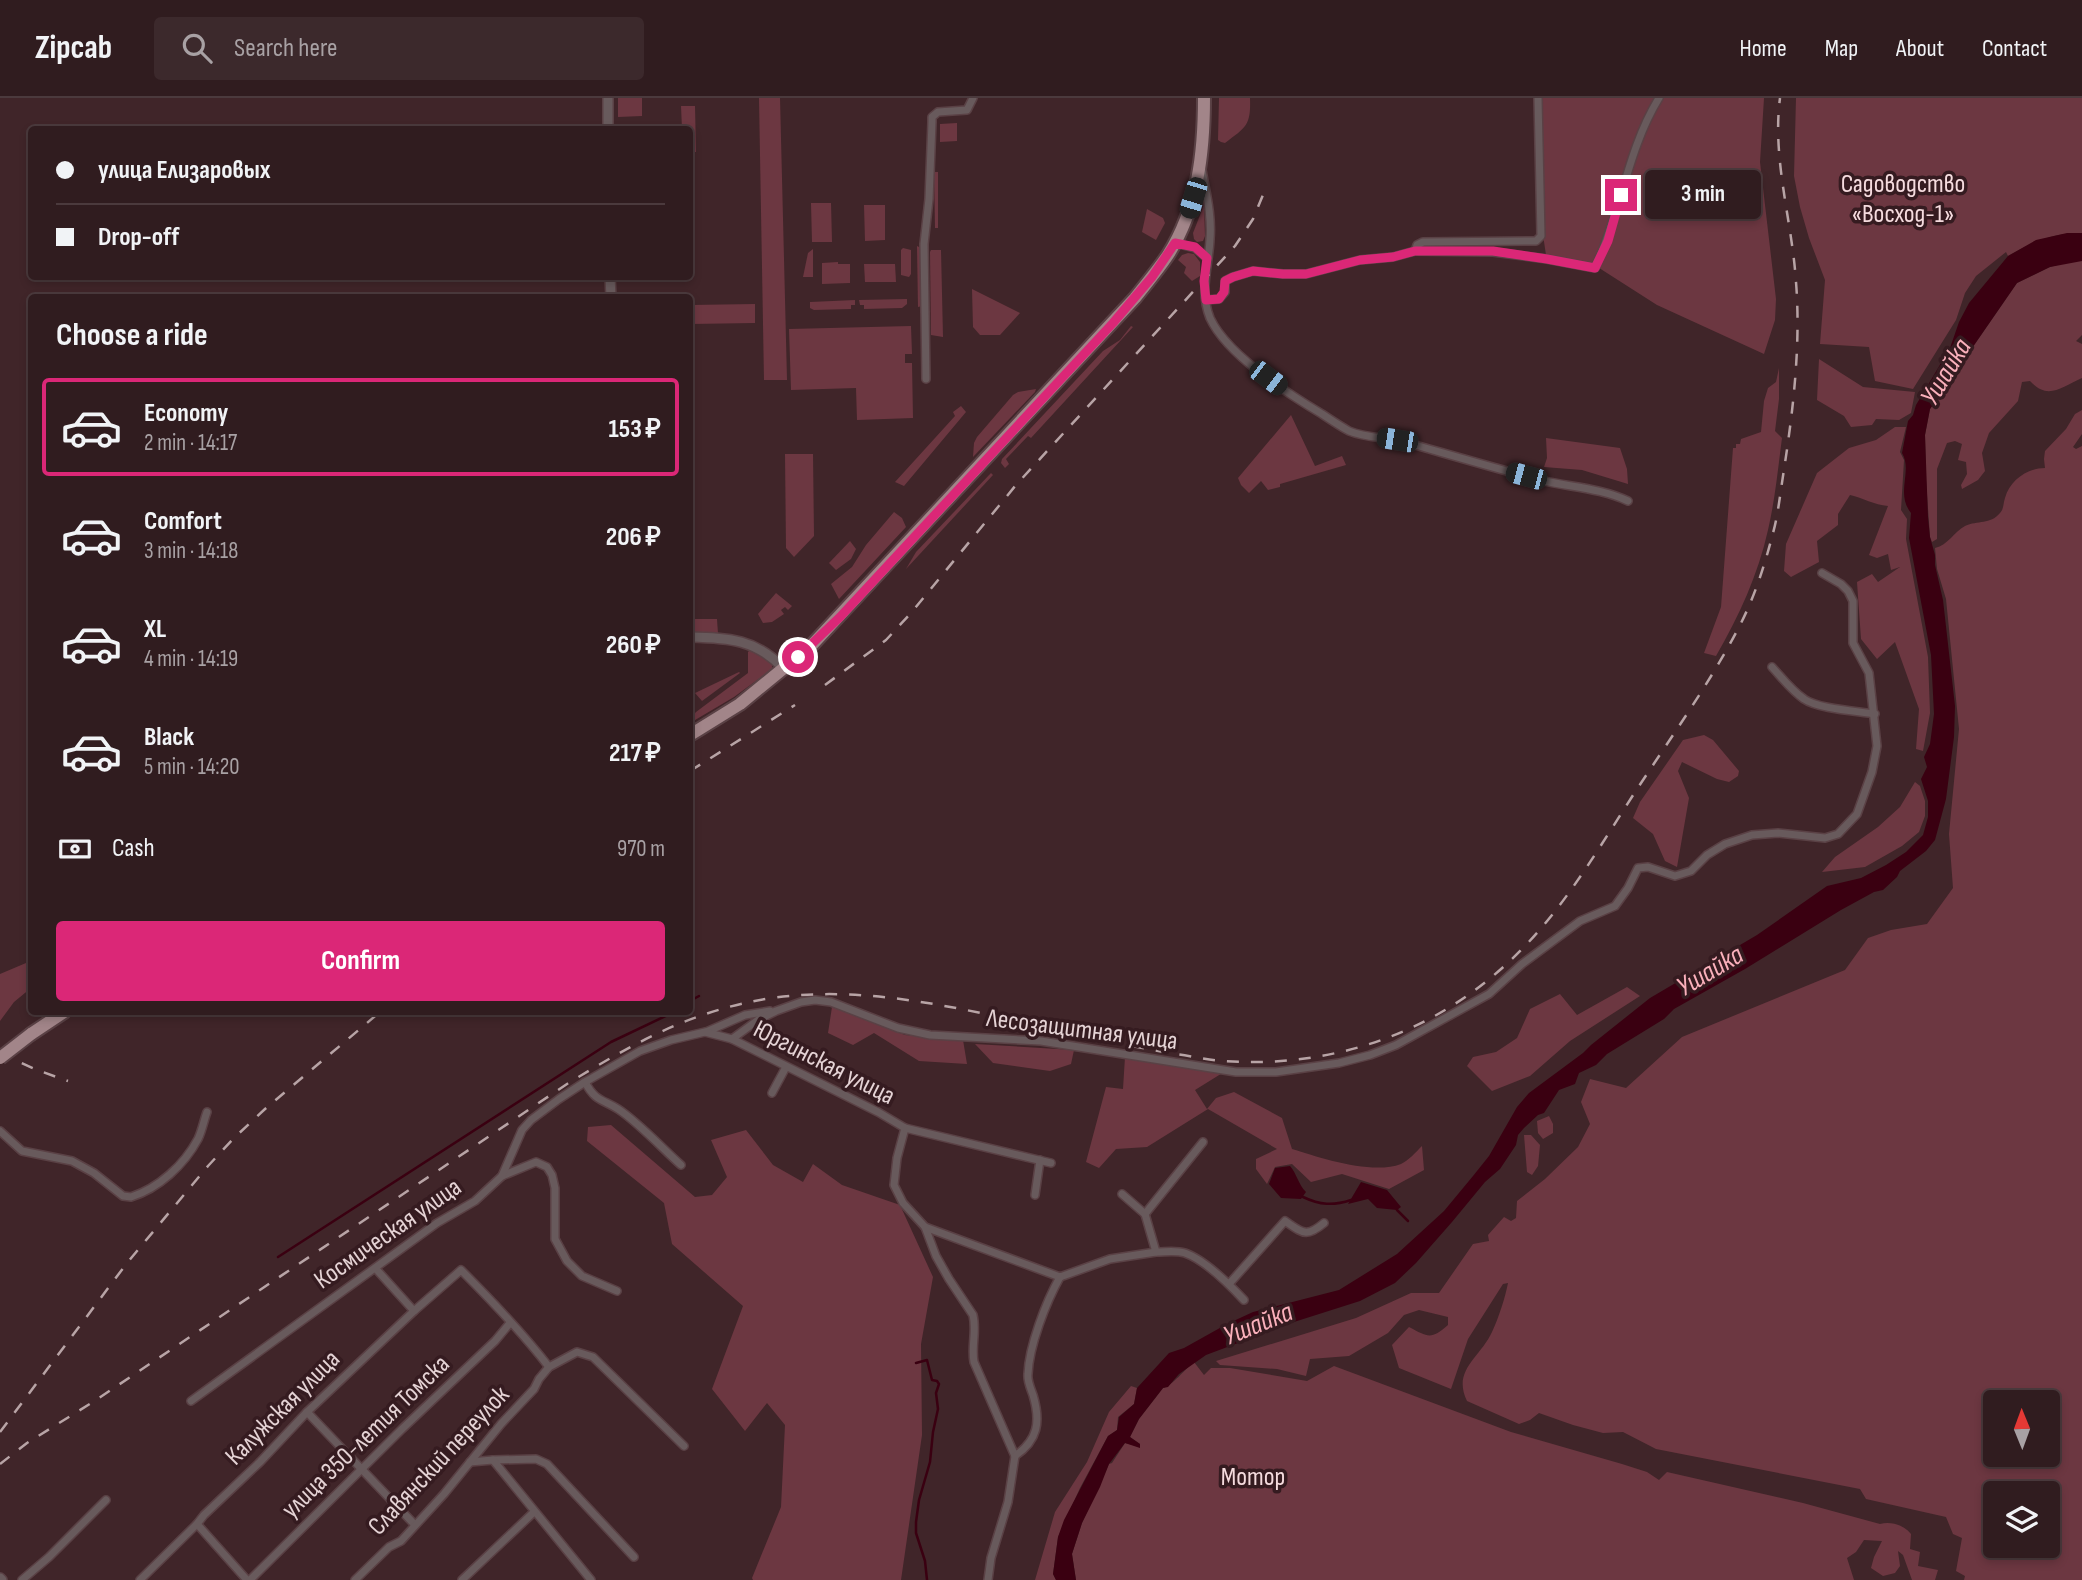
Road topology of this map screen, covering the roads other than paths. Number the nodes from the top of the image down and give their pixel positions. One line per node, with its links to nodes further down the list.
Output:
1 (608, 98): 6 (street)
2 (973, 98): 12 (street)
3 (1204, 98): 7 (main road)
4 (1538, 98): 9 (street)
5 (1659, 98): 9 (street)
6 (608, 126)
7 (1200, 164): 8 (main road); 10 (street)
8 (1175, 243): 10 (street); 17 (main road)
9 (1415, 251): 11 (street)
10 (1207, 258): 11 (street)
11 (1206, 300): 13 (street)
12 (926, 379)
13 (1628, 501)
14 (1822, 573): 18 (street)
15 (693, 637): 17 (street)
16 (1772, 667): 18 (street)
17 (785, 669): 19 (main road)
18 (1875, 714): 20 (street, Лесозащитная улица)
19 (693, 733)
20 (776, 1011): 22 (street); 23 (street, Лесозащитная улица)
21 (60, 1015): 24 (main road, bridge)
22 (705, 1032): 23 (street, Юргинская улица); 26 (street, Юргинская улица)
23 (732, 1039): 25 (street, Юргинская улица)
24 (0, 1058)
25 (786, 1067): 27 (street); 29 (street, Юргинская улица)
26 (585, 1082): 34 (street); 35 (street, Космическая улица)
27 (772, 1093)
28 (206, 1112): 30 (street)
29 (905, 1128): 32 (street, Юргинская улица); 40 (street)
30 (0, 1130)
31 (1203, 1142): 38 (street)
32 (1040, 1160): 33 (street, Юргинская улица); 37 (street)
33 (1051, 1163)
34 (681, 1165)
35 (502, 1176): 42 (street, Космическая улица); 45 (street)
36 (1122, 1194): 38 (street)
37 (1035, 1195)
38 (1146, 1214): 41 (street)
39 (1324, 1223): 44 (street)
40 (925, 1227): 43 (street); 53 (street)
41 (1156, 1252): 43 (street); 44 (street)
42 (376, 1269): 47 (street); 50 (street, Космическая улица)
43 (1060, 1277): 53 (street)
44 (1229, 1284): 46 (street)
45 (617, 1291)
46 (1244, 1300)
47 (414, 1311): 48 (street, Калужская улица); 51 (street, Калужская улица)
48 (510, 1322): 49 (street); 56 (street, улица 350-летия Томска)
49 (549, 1367): 52 (street); 55 (street, Славянский переулок)
50 (191, 1401)
51 (307, 1412): 56 (street); 59 (street, Калужская улица)
52 (684, 1446)
53 (1015, 1456): 68 (street)
54 (493, 1460): 55 (street); 58 (street); 61 (street)
55 (470, 1462): 60 (street, Славянский переулок)
56 (361, 1471): 60 (street); 64 (street, улица 350-летия Томска)
57 (106, 1500): 62 (street)
58 (534, 1512): 66 (street); 67 (street)
59 (197, 1524): 63 (street, Калужская улица); 64 (street)
60 (415, 1525): 65 (street, Славянский переулок)
61 (634, 1558)
62 (22, 1580)
63 (140, 1580)
64 (248, 1580)
65 (355, 1580)
66 (463, 1580)
67 (591, 1580)
68 (988, 1580)

